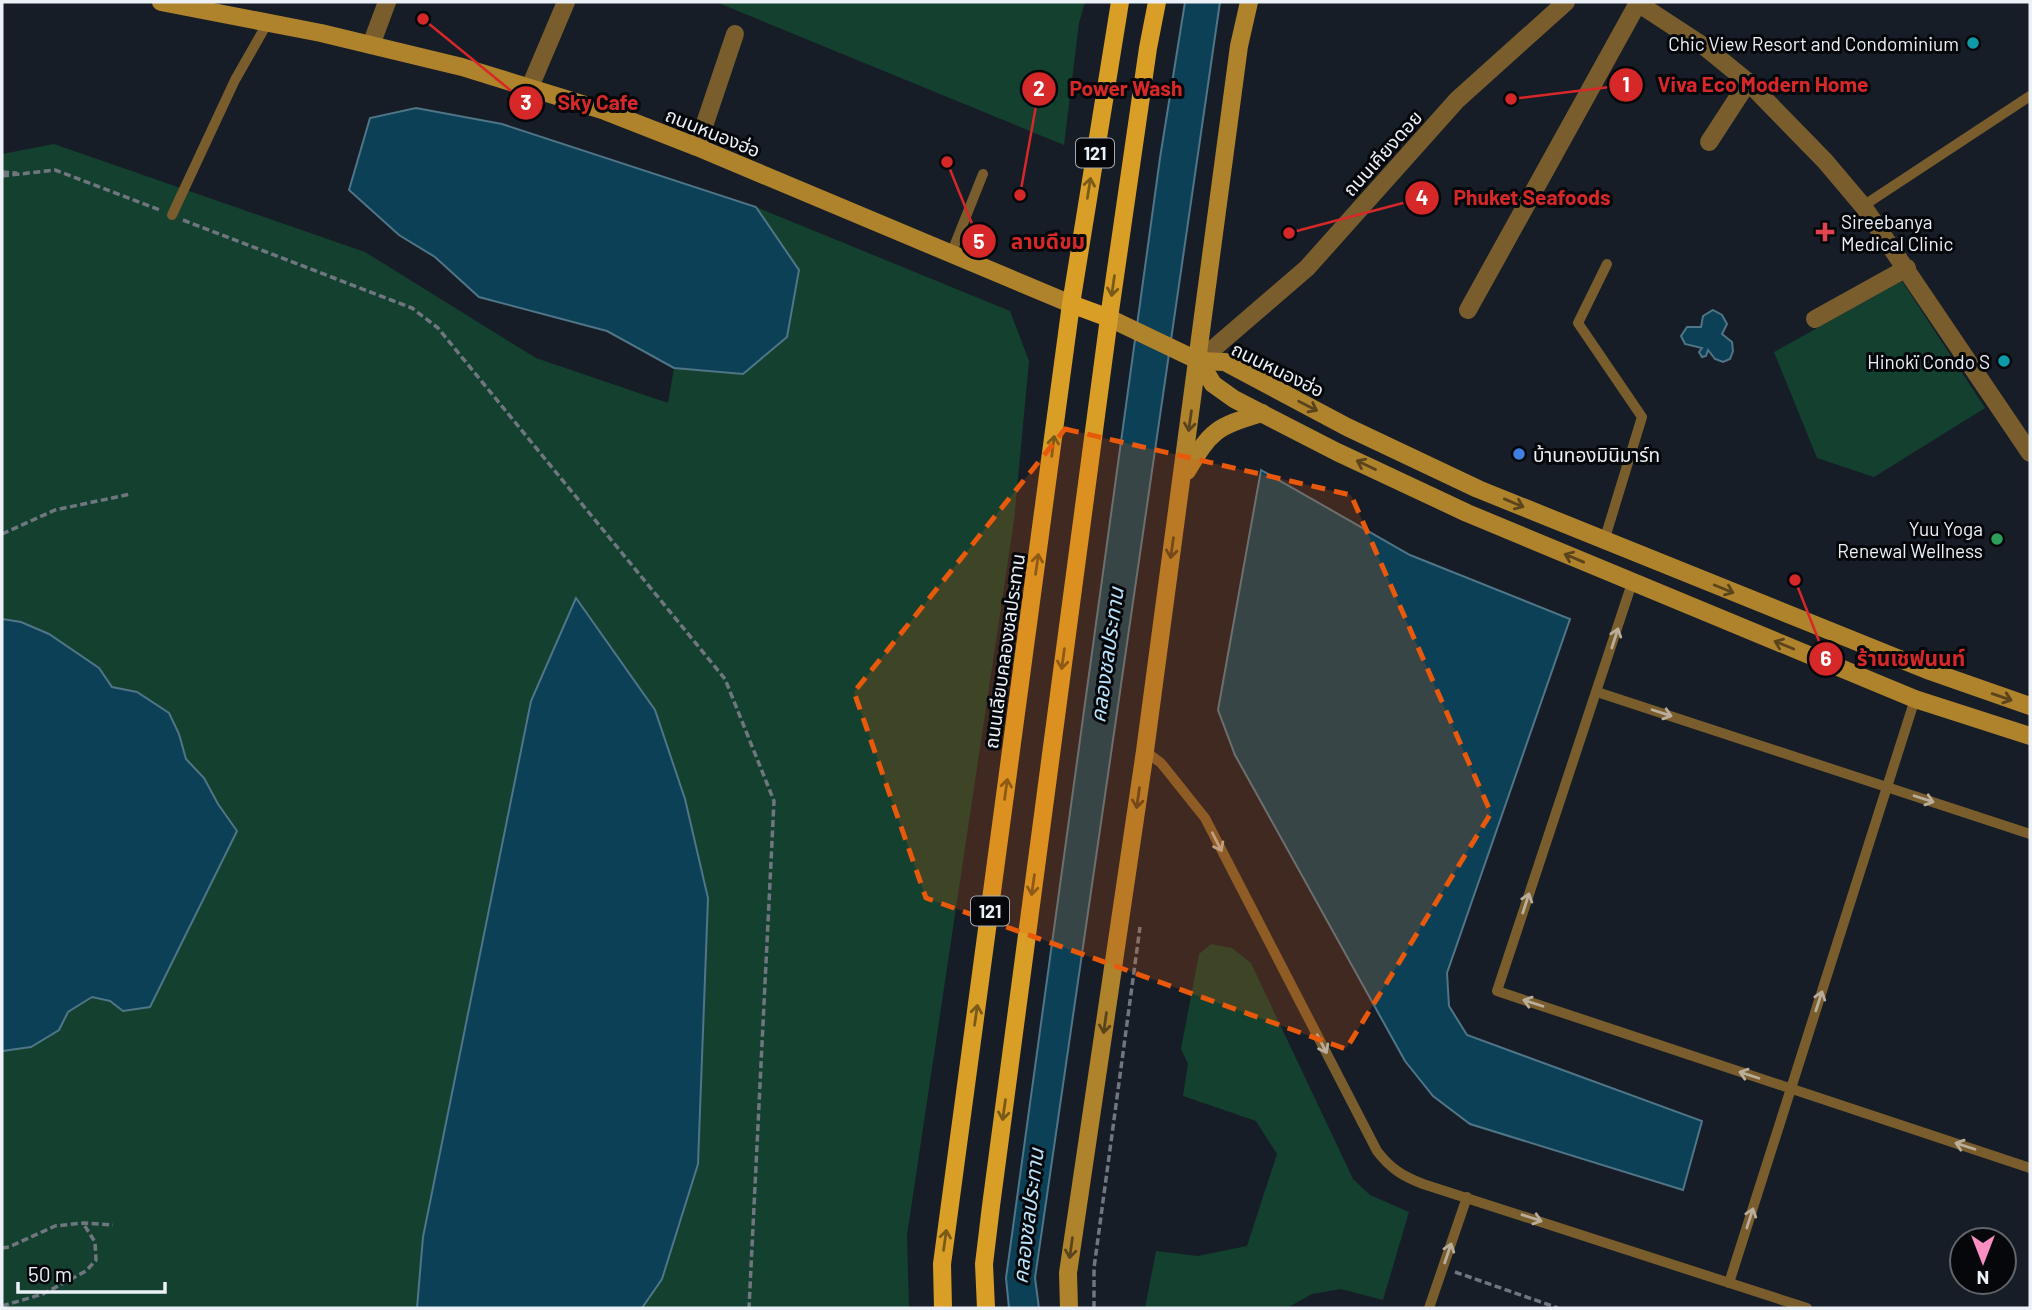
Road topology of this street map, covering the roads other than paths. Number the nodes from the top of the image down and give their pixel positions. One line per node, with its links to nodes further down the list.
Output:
1 (162, 2): 9 (main road, ถนนหนองฮ่อ)
2 (387, 2): 12 (street)
3 (566, 2): 14 (street)
4 (1120, 2): 24 (main road, ถนนเลียบคลองชลประทาน / 121, one-way to 4)
5 (1157, 2): 26 (main road, 121, one-way to 26)
6 (1249, 2): 28 (main road)
7 (1566, 2): 28 (street, ถนนเคียงดอย)
8 (1637, 2): 13 (street); 25 (street)
9 (186, 4): 10 (main road, ถนนหนองฮ่อ)
10 (268, 22): 12 (main road, ถนนหนองฮ่อ); 20 (lane)
11 (735, 34): 17 (street)
12 (371, 44): 14 (main road, ถนนหนองฮ่อ)
13 (1748, 82): 16 (street); 19 (street)
14 (530, 87): 17 (main road, ถนนหนองฮ่อ)
15 (2030, 96): 19 (lane)
16 (1709, 142)
17 (697, 147): 21 (main road, ถนนหนองฮ่อ)
18 (983, 174): 21 (lane)
19 (1863, 206): 23 (street)
20 (172, 215)
21 (951, 254): 24 (main road, ถนนหนองฮ่อ)
22 (1606, 264): 32 (lane)
23 (1907, 268): 27 (street); 30 (street)
24 (1071, 304): 26 (main road); 46 (main road, ถนนเลียบคลองชลประทาน / 121, one-way to 24)
25 (1468, 310)
26 (1109, 318): 28 (main road); 47 (main road, 121, one-way to 47)
27 (1815, 319)
28 (1199, 362): 29 (main road, ถนนหนองฮ่อ); 31 (main road, one-way to 31); 32 (main road, ถนนหนองฮ่อ, one-way to 32)
29 (1262, 413): 31 (main road); 33 (main road, ถนนหนองฮ่อ, one-way to 29)
30 (2030, 453)
31 (1182, 480): 39 (main road, one-way to 39)
32 (1604, 541): 34 (main road, ถนนหนองฮ่อ, one-way to 34)
33 (1632, 583): 35 (lane, one-way to 33); 36 (main road, ถนนหนองฮ่อ, one-way to 33)
34 (1927, 670): 36 (main road); 37 (main road, ถนนหนองฮ่อ, one-way to 37)
35 (1597, 692): 40 (lane, one-way to 40); 42 (lane, one-way to 35)
36 (1915, 699): 38 (main road, ถนนหนองฮ่อ); 40 (lane)
37 (2030, 706)
38 (2030, 736)
39 (1145, 751): 44 (lane, one-way to 44); 48 (main road, one-way to 48)
40 (1887, 787): 41 (lane, one-way to 41); 42 (lane, one-way to 40)
41 (2030, 834)
42 (1791, 1088): 43 (lane, one-way to 42); 45 (lane, one-way to 42)
43 (2030, 1168)
44 (1467, 1197): 45 (lane, one-way to 45); 49 (lane, one-way to 44)
45 (1729, 1283): 50 (lane)
46 (943, 1308)
47 (986, 1308)
48 (1069, 1308)
49 (1429, 1308)
50 (1807, 1308)

